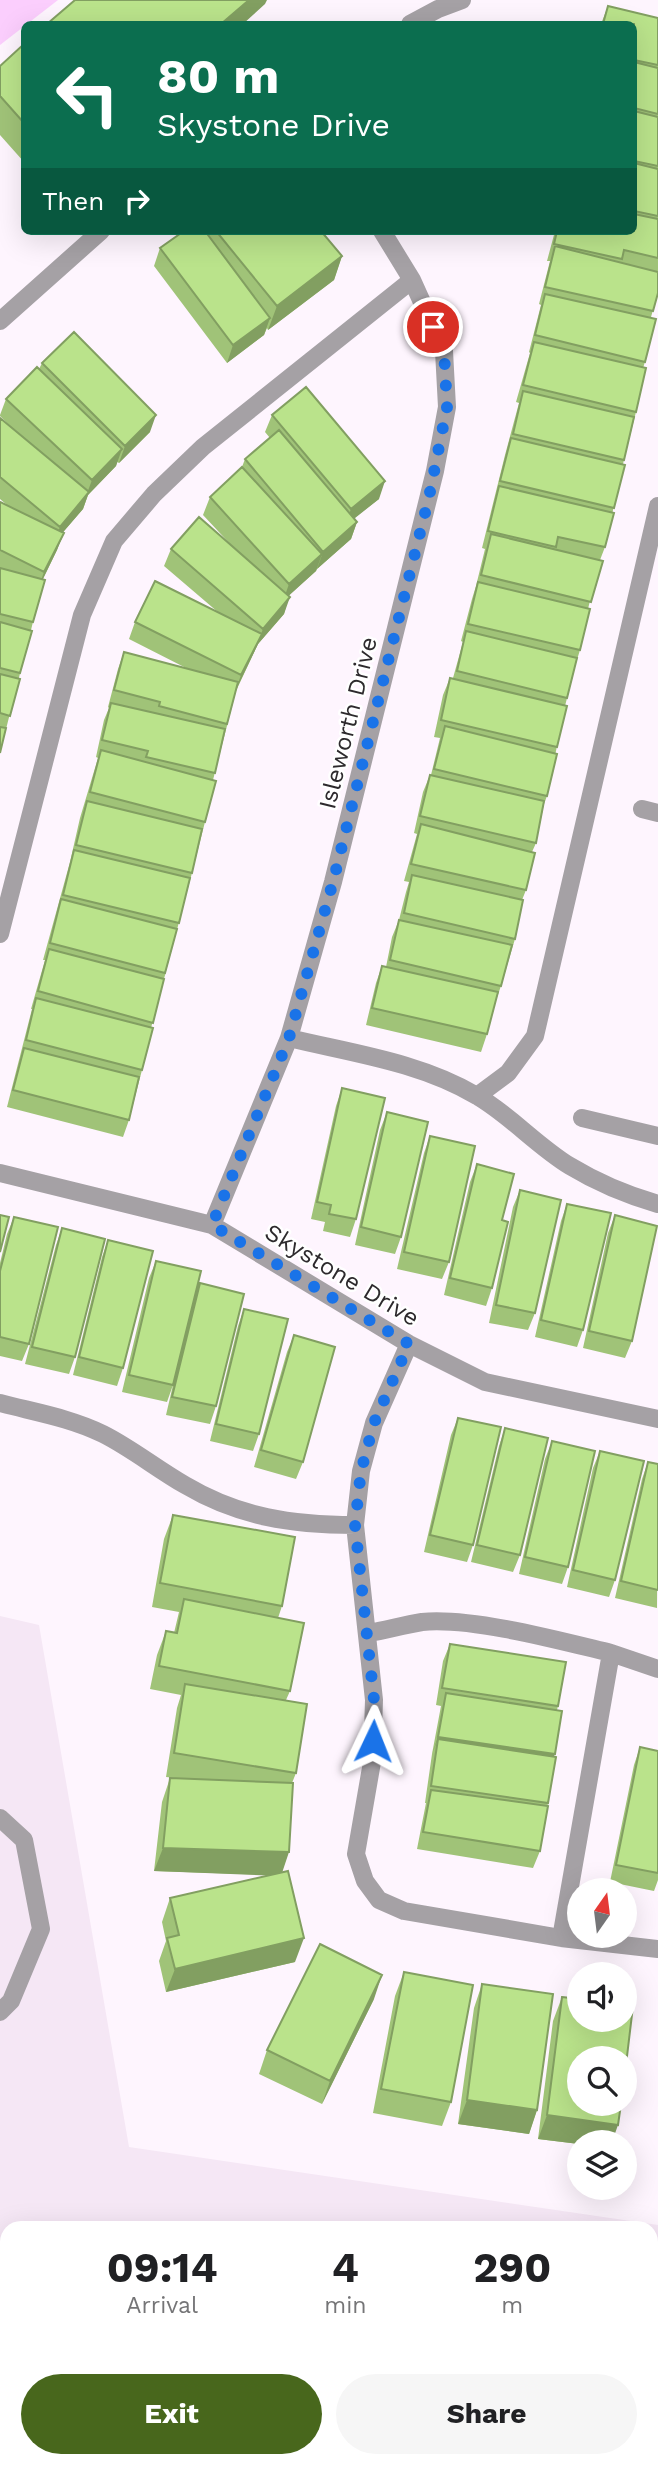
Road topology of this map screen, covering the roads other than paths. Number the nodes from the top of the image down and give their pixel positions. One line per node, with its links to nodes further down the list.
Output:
1 (462, 0): 2 (street)
2 (416, 21)
3 (97, 235): 6 (street)
4 (384, 235): 5 (street, Isleworth Drive)
5 (412, 280): 8 (street); 9 (street, Isleworth Drive)
6 (0, 321)
7 (658, 506): 10 (street)
8 (0, 934)
9 (289, 1038): 10 (street); 15 (street, Isleworth Drive)
10 (477, 1096): 14 (street)
11 (582, 1118): 12 (street)
12 (658, 1136)
13 (0, 1173): 15 (street, Skystone Drive)
14 (658, 1204)
15 (212, 1225): 16 (street, Skystone Drive)
16 (409, 1344): 18 (street, Skystone Drive); 19 (street)
17 (0, 1403): 19 (street)
18 (658, 1419)
19 (355, 1525): 20 (street)
20 (369, 1633): 21 (street); 24 (street)
21 (611, 1653): 22 (street); 24 (street)
22 (658, 1669)
23 (0, 1818): 26 (street)
24 (561, 1938): 25 (street)
25 (658, 1949)
26 (0, 2012)

